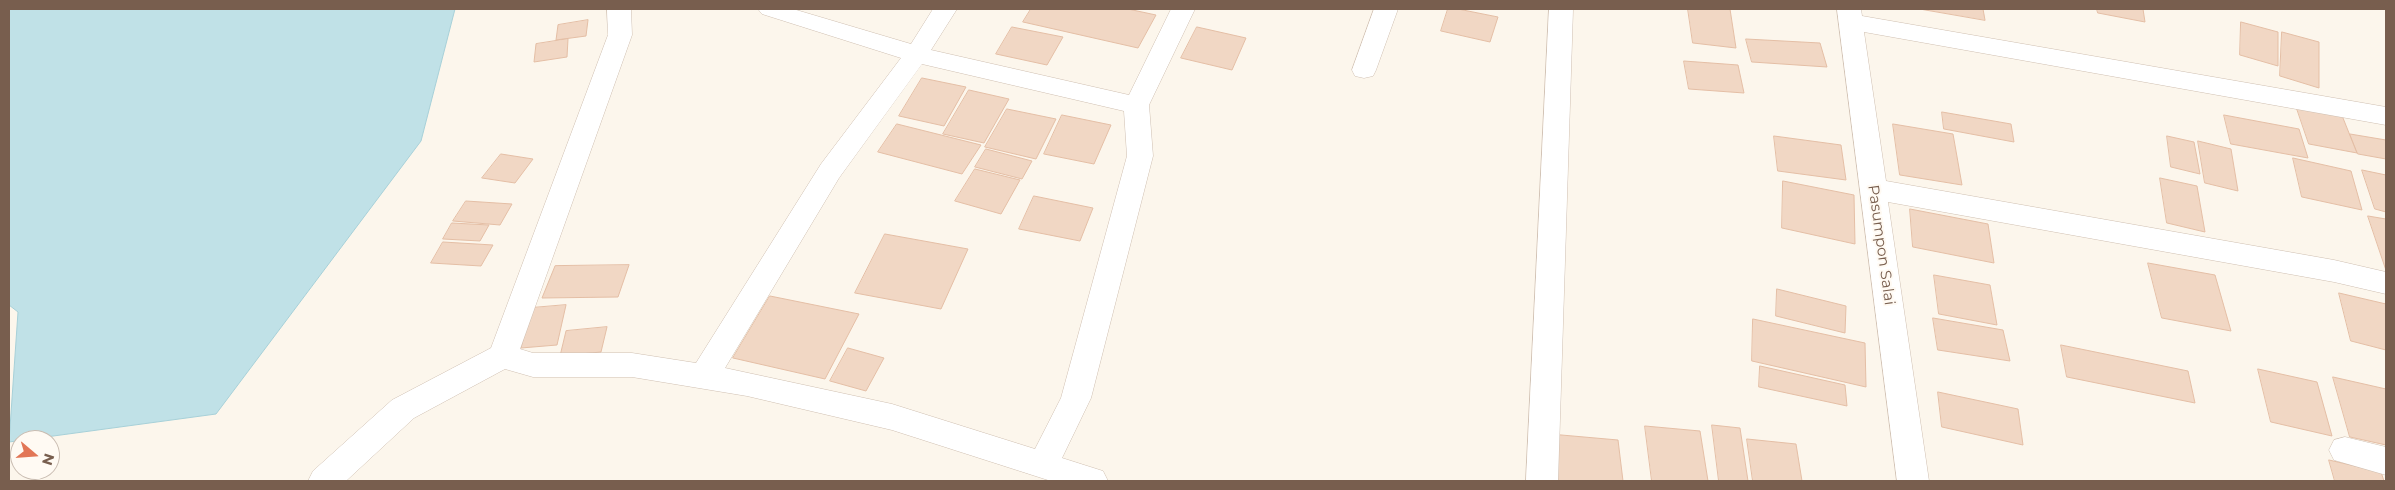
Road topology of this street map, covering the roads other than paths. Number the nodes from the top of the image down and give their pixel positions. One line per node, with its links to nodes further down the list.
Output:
1 (619, 9): 14 (street)
2 (770, 9): 8 (street)
3 (945, 9): 8 (street)
4 (1183, 9): 10 (street)
5 (1386, 9): 9 (street)
6 (1561, 9): 21 (street)
7 (1850, 15): 11 (street); 12 (street, Pasumpon Salai)
8 (916, 55): 10 (street); 15 (street)
9 (1364, 70)
10 (1136, 105): 18 (street)
11 (2386, 116)
12 (1873, 189): 13 (street); 22 (street, Pasumpon Salai)
13 (2386, 283)
14 (503, 356): 15 (street); 19 (street)
15 (704, 376): 18 (street)
16 (2345, 450): 17 (street)
17 (2386, 461)
18 (1043, 465): 20 (street)
19 (324, 481)
20 (1092, 481)
21 (1542, 481)
22 (1913, 481)

